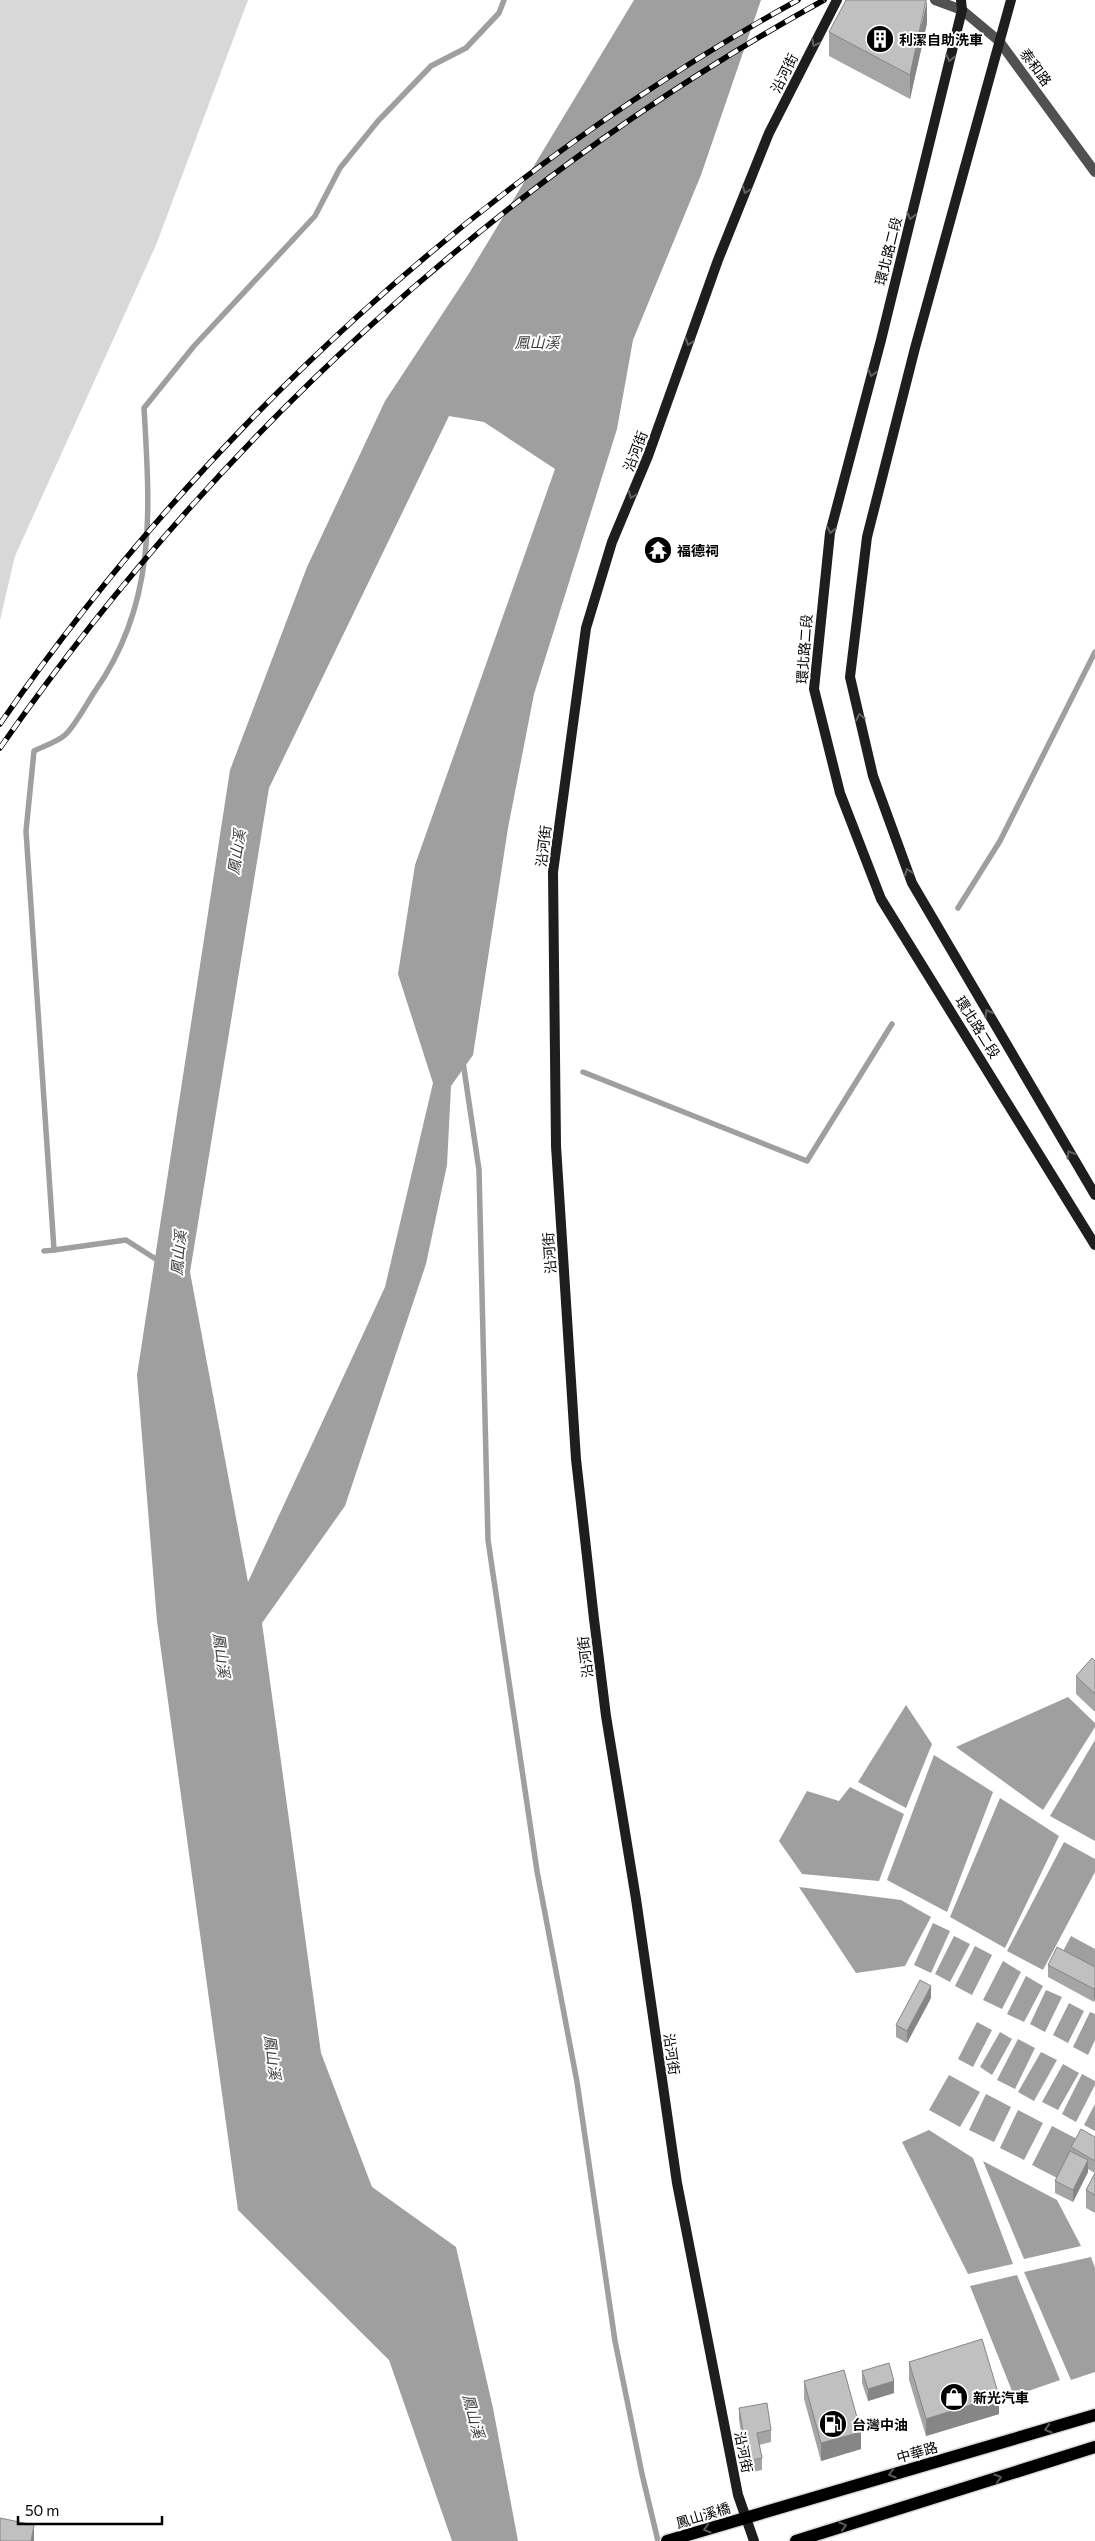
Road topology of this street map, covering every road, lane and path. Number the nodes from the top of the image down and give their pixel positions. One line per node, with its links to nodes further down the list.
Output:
1 (837, 0): 11 (street, 沿河街, one-way to 11)
2 (935, 0): 4 (street, 泰和路)
3 (1011, 0): 5 (street, 環北路二段)
4 (962, 5): 5 (street, 泰和路); 8 (street, 環北路二段, one-way to 8)
5 (999, 41): 6 (street, 泰和路); 7 (street, 環北路二段, one-way to 5)
6 (1095, 172)
7 (1095, 1195)
8 (1095, 1245)
9 (1095, 2415): 11 (main road, 中華路, one-way to 11)
10 (1095, 2447): 14 (main road, one-way to 10)
11 (746, 2517): 12 (main road, 鳳山溪橋, one-way to 12); 13 (street, 沿河街)
12 (667, 2541)
13 (754, 2541)
14 (796, 2541)

